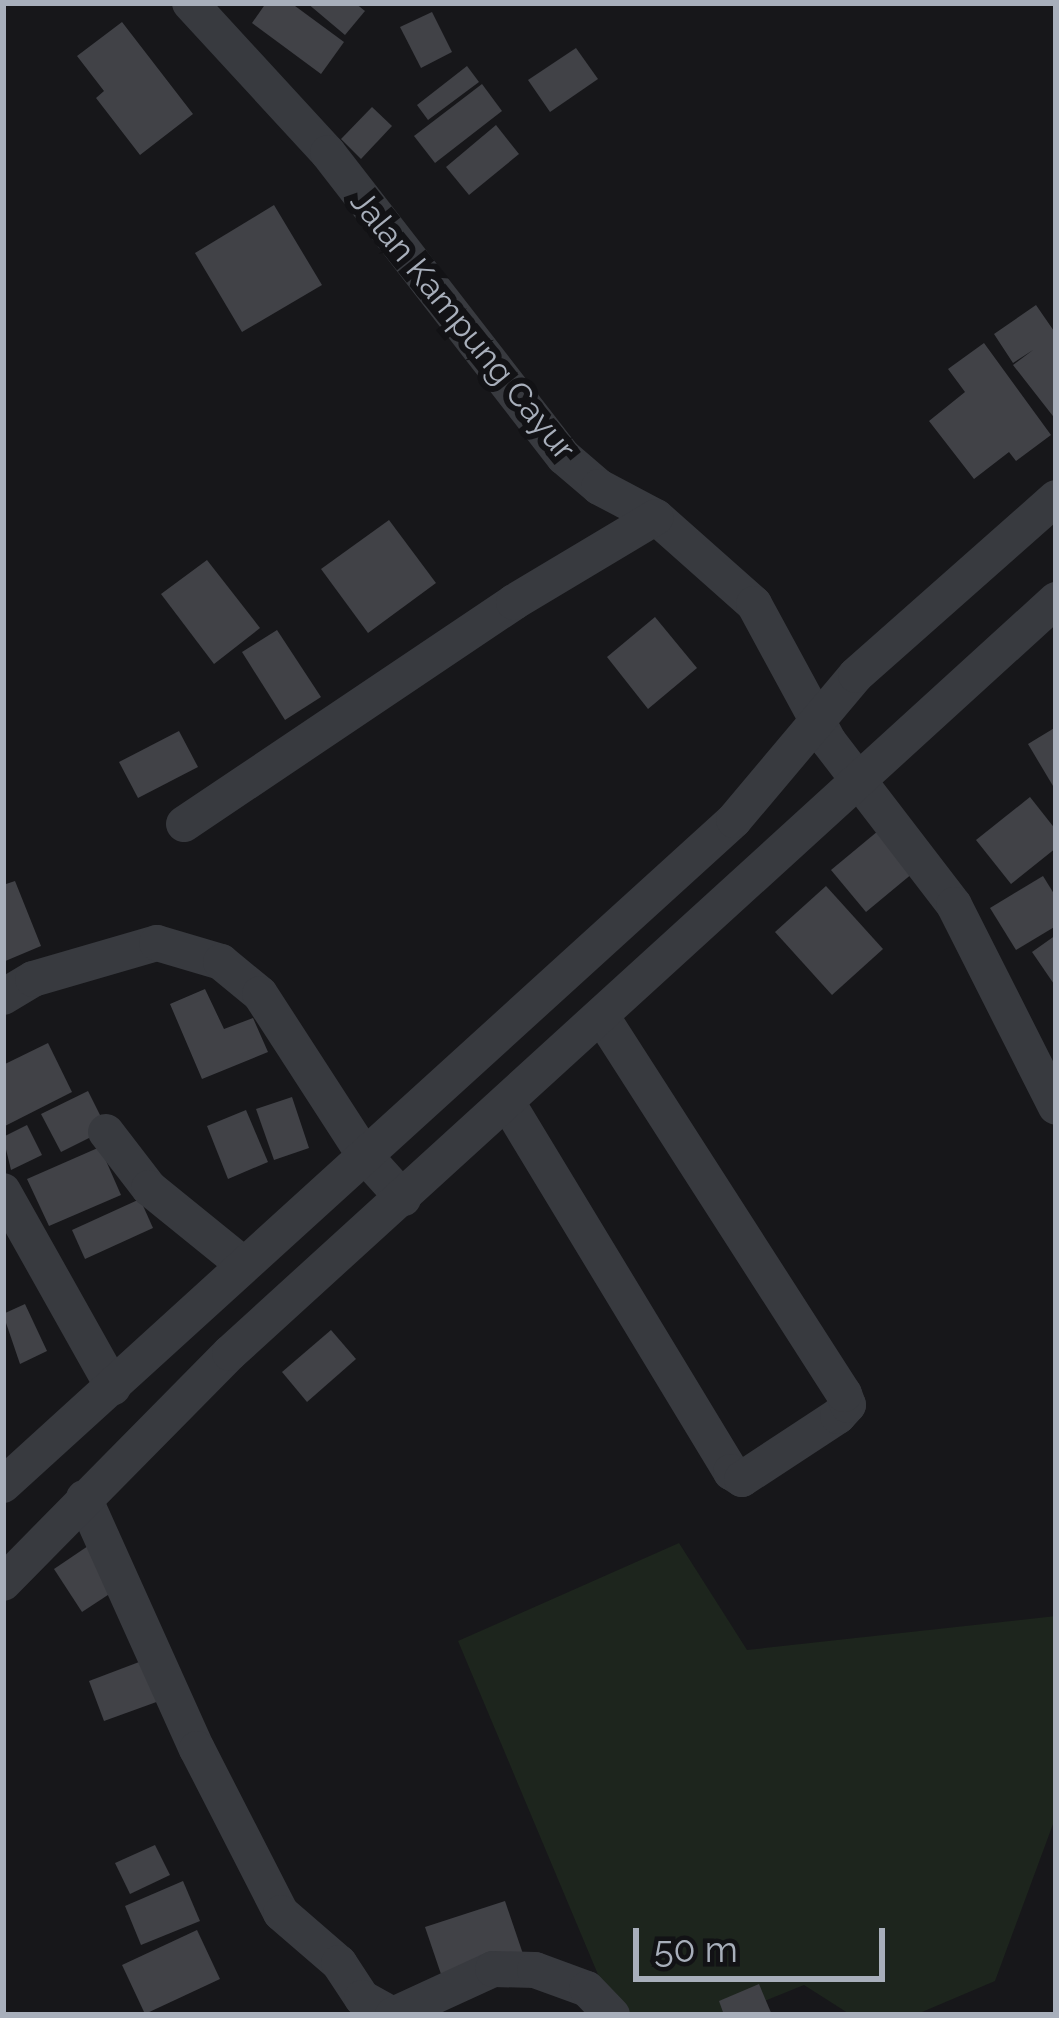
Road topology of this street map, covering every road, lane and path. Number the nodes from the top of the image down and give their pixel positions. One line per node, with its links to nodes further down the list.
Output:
1 (190, 3): 3 (street, Jalan Kampung Cayur)
2 (1056, 498): 5 (street)
3 (656, 517): 5 (street, Jalan Kampung Cayur); 6 (street)
4 (1056, 600): 5 (street)
5 (839, 754): 8 (street); 10 (street, Jalan Kampung Cayur); 12 (street)
6 (184, 824)
7 (3, 997): 12 (street)
8 (603, 1018): 9 (street); 9 (street)
9 (507, 1102): 14 (street)
10 (1056, 1107)
11 (106, 1132): 15 (street)
12 (364, 1156): 14 (street); 15 (street)
13 (3, 1191): 16 (street)
14 (403, 1198): 18 (street)
15 (243, 1264): 16 (street)
16 (112, 1387): 17 (street)
17 (3, 1485)
18 (84, 1498): 19 (street); 20 (street)
19 (3, 1583)
20 (612, 2015)

